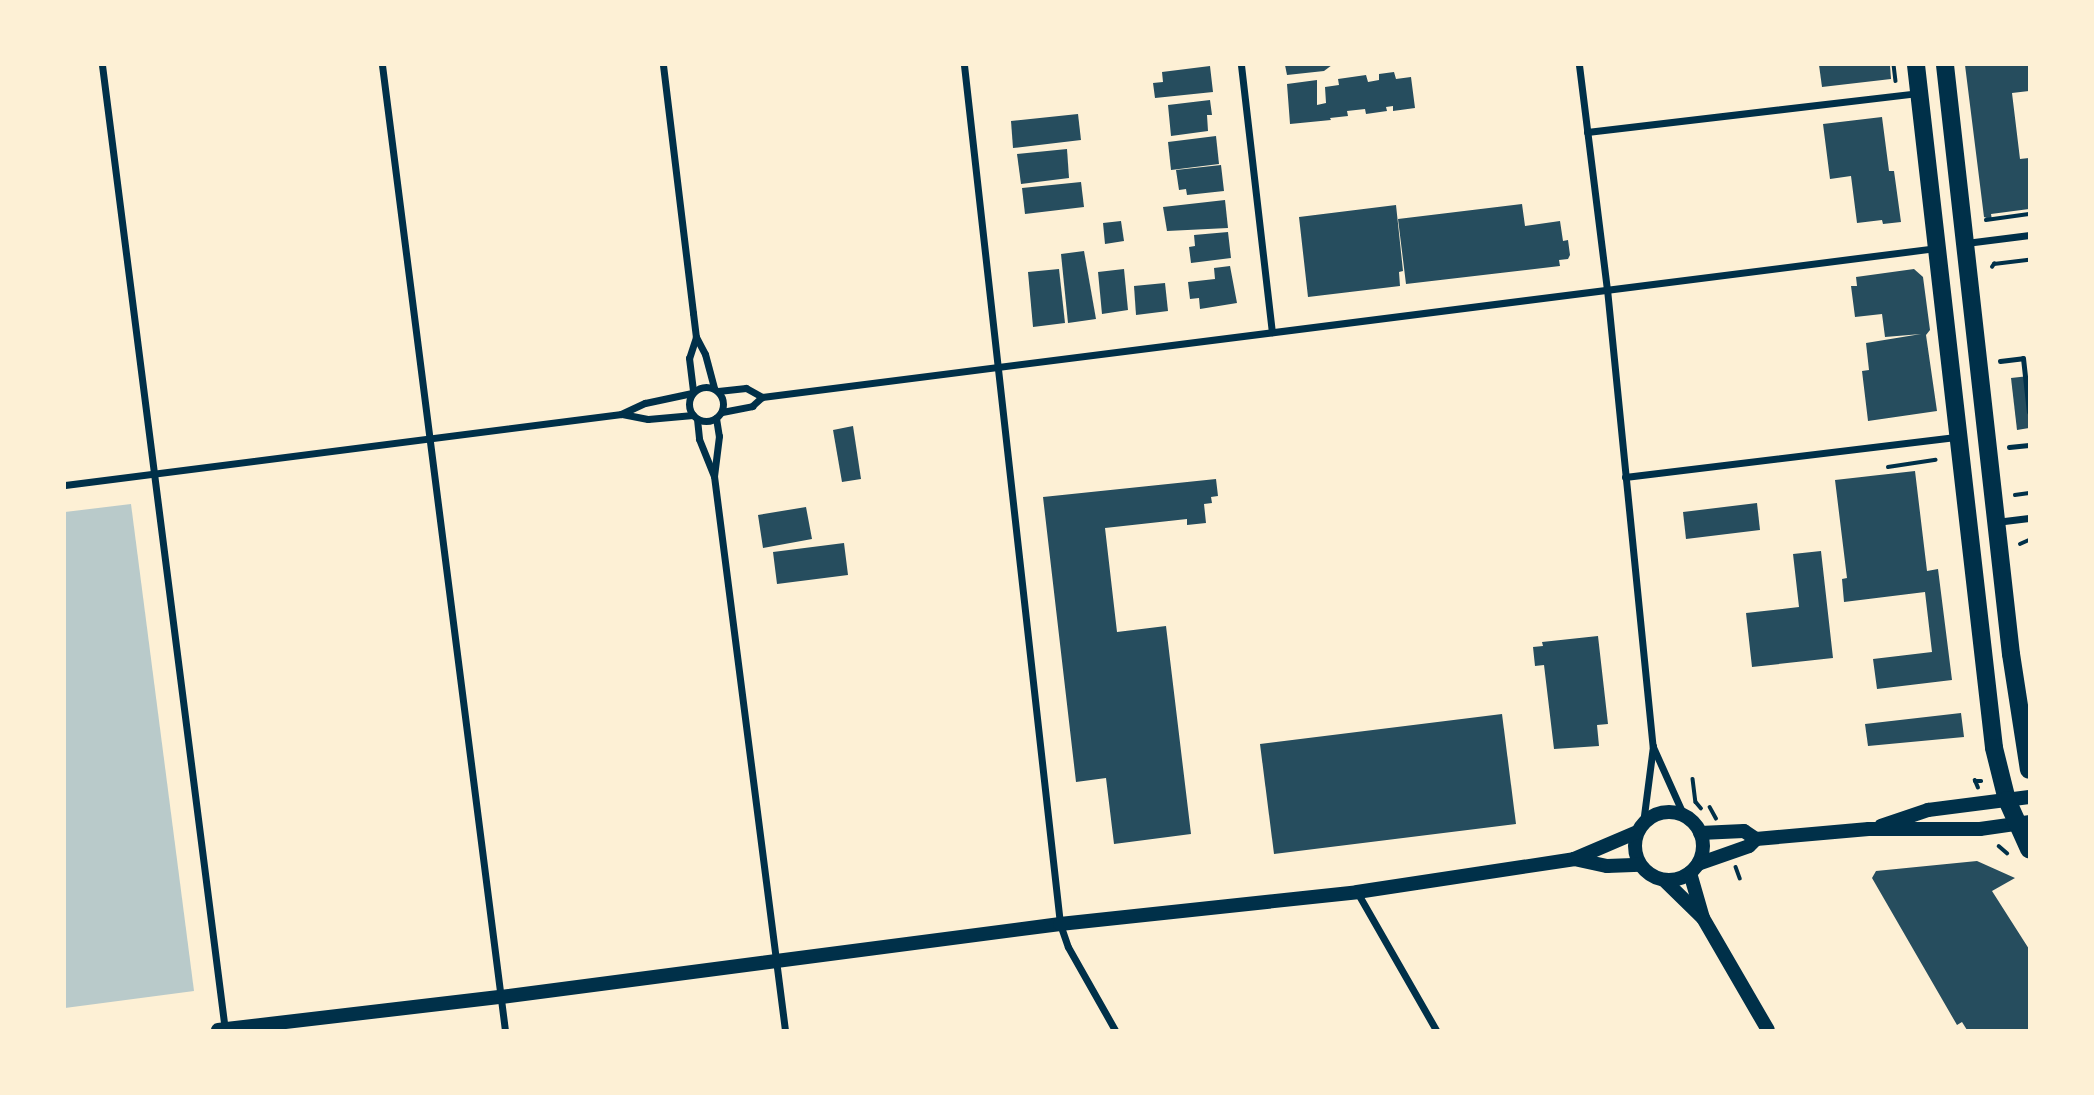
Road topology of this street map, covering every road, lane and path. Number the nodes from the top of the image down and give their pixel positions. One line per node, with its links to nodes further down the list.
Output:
1 (102, 65): 38 (street)
2 (382, 65): 33 (street)
3 (663, 65): 22 (street)
4 (964, 65): 24 (street)
5 (1241, 65): 21 (street)
6 (1579, 65): 12 (street)
7 (1894, 65): 10 (path)
8 (1916, 65): 11 (main road)
9 (1945, 65): 16 (main road)
10 (1896, 81)
11 (1919, 93): 12 (street); 17 (main road)
12 (1587, 132): 20 (street)
13 (2029, 214): 14 (path)
14 (1986, 220)
15 (2029, 235): 16 (street)
16 (1966, 243): 45 (main road)
17 (1937, 248): 20 (street); 32 (main road)
18 (2029, 260): 19 (path)
19 (1992, 267)
20 (1607, 289): 21 (street); 40 (street)
21 (1272, 332): 24 (street)
22 (696, 337): 25 (street); 26 (street)
23 (2000, 361): 28 (lane)
24 (999, 367): 27 (street); 71 (street)
25 (716, 389): 26 (street); 27 (street); 30 (street)
26 (692, 393): 29 (street); 31 (street)
27 (762, 397): 30 (street)
28 (2029, 412)
29 (621, 414): 31 (street); 33 (street)
30 (719, 415): 31 (street); 39 (street)
31 (695, 417): 39 (street)
32 (1956, 437): 40 (street); 54 (main road)
33 (429, 439): 38 (street); 73 (street)
34 (2029, 445): 35 (lane)
35 (2009, 447)
36 (1935, 460): 37 (path)
37 (1888, 467)
38 (154, 474): 41 (street); 74 (street)
39 (715, 476): 72 (street)
40 (1625, 477): 48 (street)
41 (65, 485)
42 (2029, 493): 43 (path)
43 (2015, 495)
44 (2029, 518): 45 (street)
45 (1996, 522): 49 (main road)
46 (2029, 540): 47 (path)
47 (2020, 544)
48 (1653, 746): 56 (street); 58 (street)
49 (2029, 770)
50 (1693, 779): 55 (path)
51 (1981, 781): 52 (path)
52 (1978, 790)
53 (2029, 797): 54 (main road)
54 (2007, 800): 57 (main road); 59 (main road)
55 (1701, 808)
56 (1685, 816): 58 (main road); 60 (main road)
57 (2023, 823): 59 (main road); 63 (main road)
58 (1640, 828): 65 (main road); 66 (main road)
59 (1869, 829): 61 (main road)
60 (1700, 832): 61 (main road); 67 (main road)
61 (1756, 839): 67 (main road)
62 (1998, 846): 64 (path)
63 (2029, 849)
64 (2007, 853)
65 (1574, 859): 66 (main road); 69 (main road)
66 (1640, 865): 68 (main road)
67 (1694, 869): 68 (main road); 70 (main road)
68 (1664, 880): 70 (main road)
69 (1357, 892): 71 (main road); 78 (street)
70 (1703, 918): 79 (main road)
71 (1060, 924): 72 (main road); 77 (street)
72 (776, 961): 73 (main road); 76 (street)
73 (501, 997): 74 (main road); 75 (street)
74 (223, 1030)
75 (505, 1030)
76 (785, 1030)
77 (1115, 1030)
78 (1436, 1030)
79 (1768, 1030)

